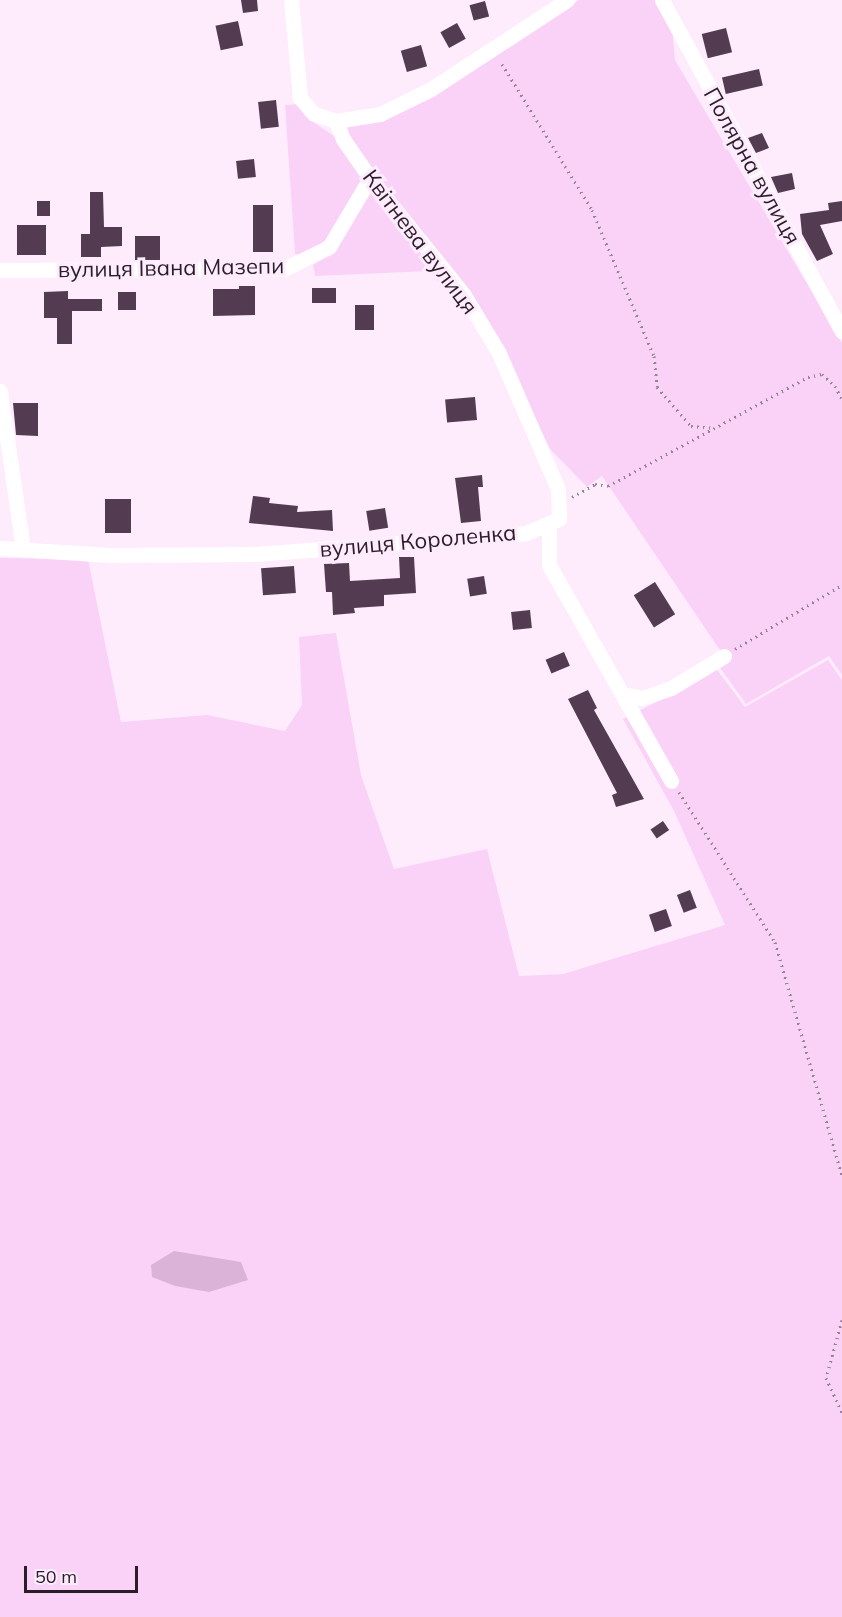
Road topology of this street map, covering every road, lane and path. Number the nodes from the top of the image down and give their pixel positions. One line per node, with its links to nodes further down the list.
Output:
1 (291, 0): 5 (street)
2 (567, 0): 5 (street)
3 (662, 0): 8 (street, Полярна вулиця)
4 (502, 64): 11 (path)
5 (336, 121): 6 (street, Квітнева вулиця)
6 (370, 178): 7 (street, вулиця Івана Мазепи); 12 (street, Квітнева вулиця)
7 (0, 270)
8 (842, 331)
9 (0, 391): 14 (street)
10 (842, 399): 11 (path)
11 (712, 428): 12 (path)
12 (554, 522): 14 (street, вулиця Короленка); 17 (street, вулиця Короленка)
13 (0, 548): 14 (street, вулиця Короленка)
14 (23, 548)
15 (842, 585): 16 (path)
16 (724, 656): 17 (street)
17 (622, 694): 18 (street, вулиця Короленка)
18 (671, 781): 19 (path)
19 (842, 1176)
20 (842, 1320): 21 (path)
21 (842, 1412)

